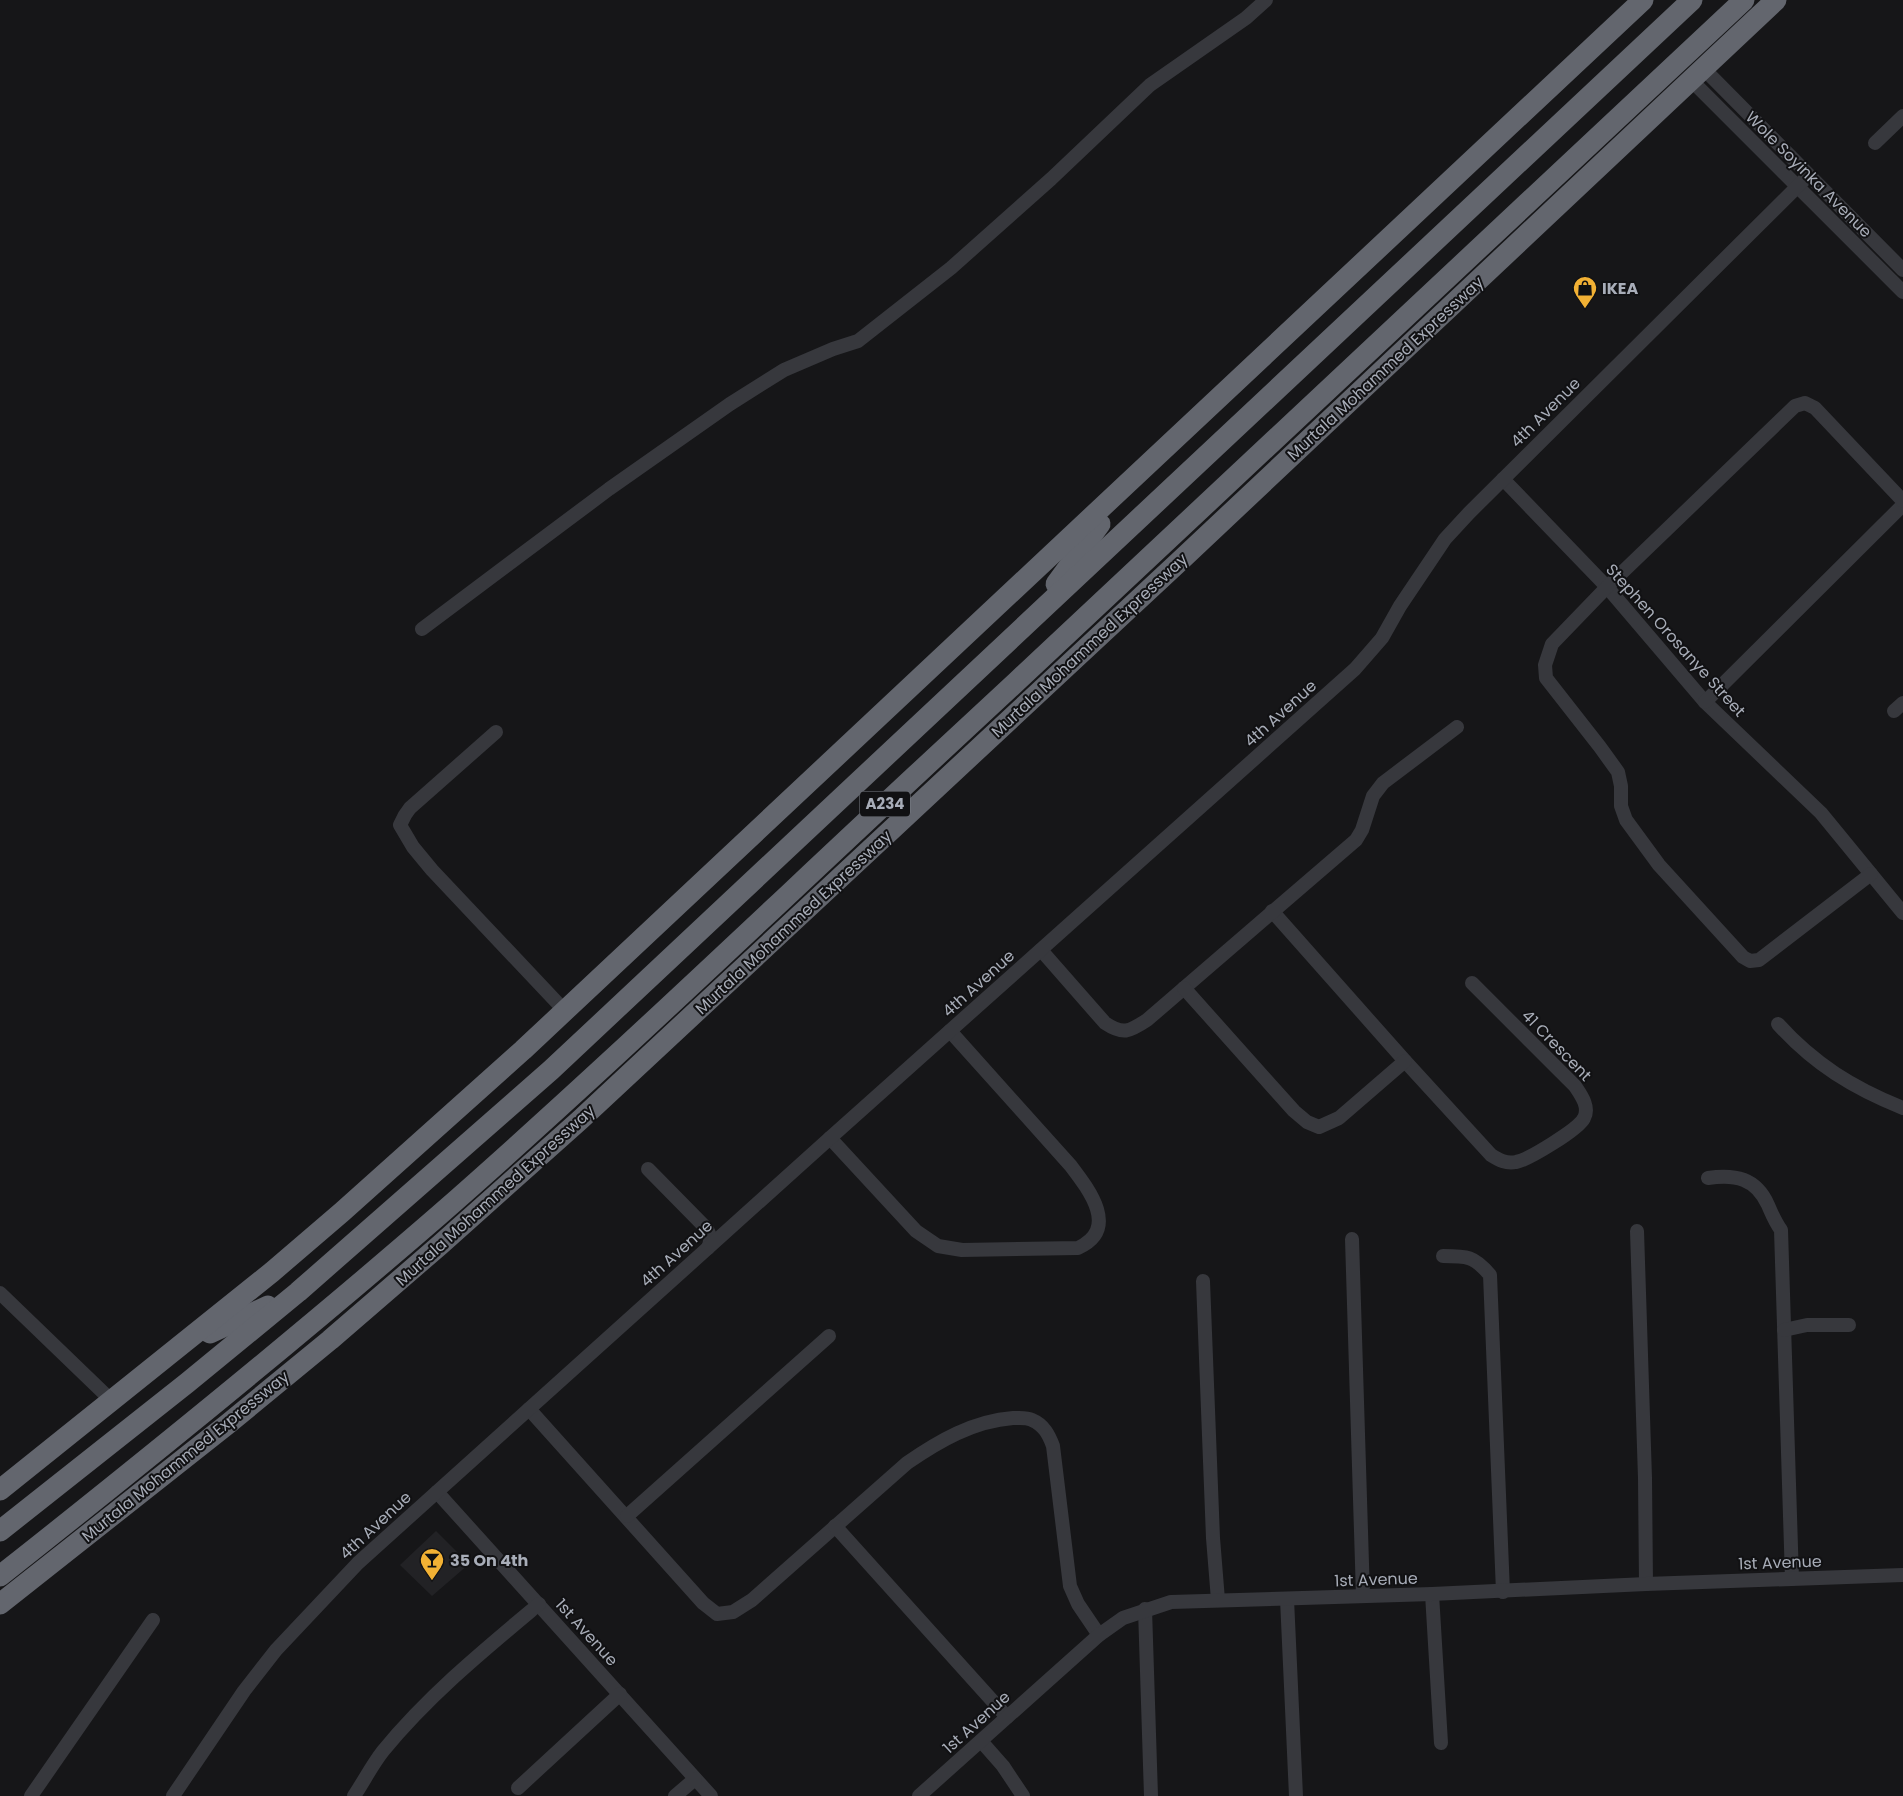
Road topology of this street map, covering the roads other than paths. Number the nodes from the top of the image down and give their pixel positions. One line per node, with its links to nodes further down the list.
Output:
1 (1266, 0): 20 (street)
2 (1643, 0): 14 (highway)
3 (1692, 0): 19 (highway, A234)
4 (1744, 0): 21 (highway, Murtala Mohammed Expressway / A234)
5 (1776, 0): 6 (highway, Murtala Mohammed Expressway)
6 (1698, 75): 9 (street, Wole Soyinka Avenue); 10 (street, Wole Soyinka Avenue); 17 (highway, Murtala Mohammed Expressway)
7 (1903, 116): 8 (street)
8 (1875, 143)
9 (1808, 176): 10 (street, 4th Avenue); 11 (street, Wole Soyinka Avenue)
10 (1797, 187): 12 (street, Wole Soyinka Avenue); 13 (street, 4th Avenue)
11 (1903, 270)
12 (1902, 288)
13 (1503, 479): 18 (street, Stephen Orosanye Street); 28 (street, 4th Avenue)
14 (1126, 487): 19 (highway); 31 (highway)
15 (1903, 501): 18 (street)
16 (1903, 506): 22 (street)
17 (1182, 559): 21 (highway); 68 (highway, Murtala Mohammed Expressway)
18 (1607, 587): 22 (street, Stephen Orosanye Street); 25 (street)
19 (1029, 622): 44 (highway, A234)
20 (422, 629)
21 (1057, 644): 57 (highway, Murtala Mohammed Expressway / A234)
22 (1705, 702): 25 (street, Stephen Orosanye Street)
23 (1457, 727): 26 (street)
24 (496, 732): 31 (street)
25 (1871, 874): 27 (street, Stephen Orosanye Street)
26 (1272, 911): 30 (street); 34 (street, 41 Crescent)
27 (1903, 913)
28 (1042, 950): 30 (street); 33 (street, 4th Avenue)
29 (1472, 983): 34 (street, 41 Crescent)
30 (1184, 988): 34 (street)
31 (566, 1011): 49 (highway)
32 (1778, 1024): 35 (street)
33 (950, 1032): 36 (street, 4th Avenue); 36 (street)
34 (1405, 1061)
35 (1903, 1108)
36 (830, 1138): 41 (street, 4th Avenue)
37 (648, 1169): 41 (street)
38 (1708, 1178): 47 (street)
39 (1638, 1231): 61 (street)
40 (1352, 1239): 65 (street)
41 (708, 1248): 51 (street, 4th Avenue)
42 (1443, 1256): 62 (street)
43 (1203, 1281): 67 (street)
44 (298, 1292): 49 (highway); 56 (highway, A234)
45 (0, 1293): 50 (street)
46 (1849, 1325): 47 (street)
47 (1784, 1330): 60 (street)
48 (829, 1336): 54 (street)
49 (180, 1347): 50 (highway)
50 (112, 1401): 52 (highway)
51 (529, 1409): 53 (street, 4th Avenue); 54 (street)
52 (0, 1490)
53 (437, 1492): 69 (street, 1st Avenue); 80 (street, 4th Avenue)
54 (626, 1516): 55 (street)
55 (835, 1526): 72 (street); 74 (street)
56 (0, 1531)
57 (57, 1532): 59 (highway, Murtala Mohammed Expressway / A234); 63 (highway)
58 (1903, 1575): 60 (street, 1st Avenue)
59 (0, 1576)
60 (1792, 1579): 61 (street, 1st Avenue)
61 (1646, 1584): 62 (street, 1st Avenue)
62 (1503, 1592): 64 (street, 1st Avenue)
63 (0, 1593)
64 (1432, 1594): 65 (street, 1st Avenue); 76 (street)
65 (1363, 1596): 66 (street, 1st Avenue)
66 (1287, 1599): 67 (street, 1st Avenue); 87 (street)
67 (1218, 1600): 70 (street, 1st Avenue)
68 (0, 1604)
69 (539, 1604): 73 (street, 1st Avenue); 81 (street)
70 (1145, 1609): 72 (street, 1st Avenue); 86 (street)
71 (154, 1620): 79 (street)
72 (1099, 1635): 74 (street, 1st Avenue)
73 (620, 1694): 77 (street, 1st Avenue); 78 (street)
74 (1007, 1717): 75 (street, 1st Avenue)
75 (981, 1741): 84 (street, 1st Avenue); 85 (street)
76 (1441, 1743)
77 (695, 1779): 82 (street); 83 (street, 1st Avenue)
78 (518, 1788)
79 (31, 1796)
80 (173, 1796)
81 (354, 1796)
82 (675, 1796)
83 (711, 1796)
84 (919, 1796)
85 (1023, 1796)
86 (1151, 1796)
87 (1296, 1796)

